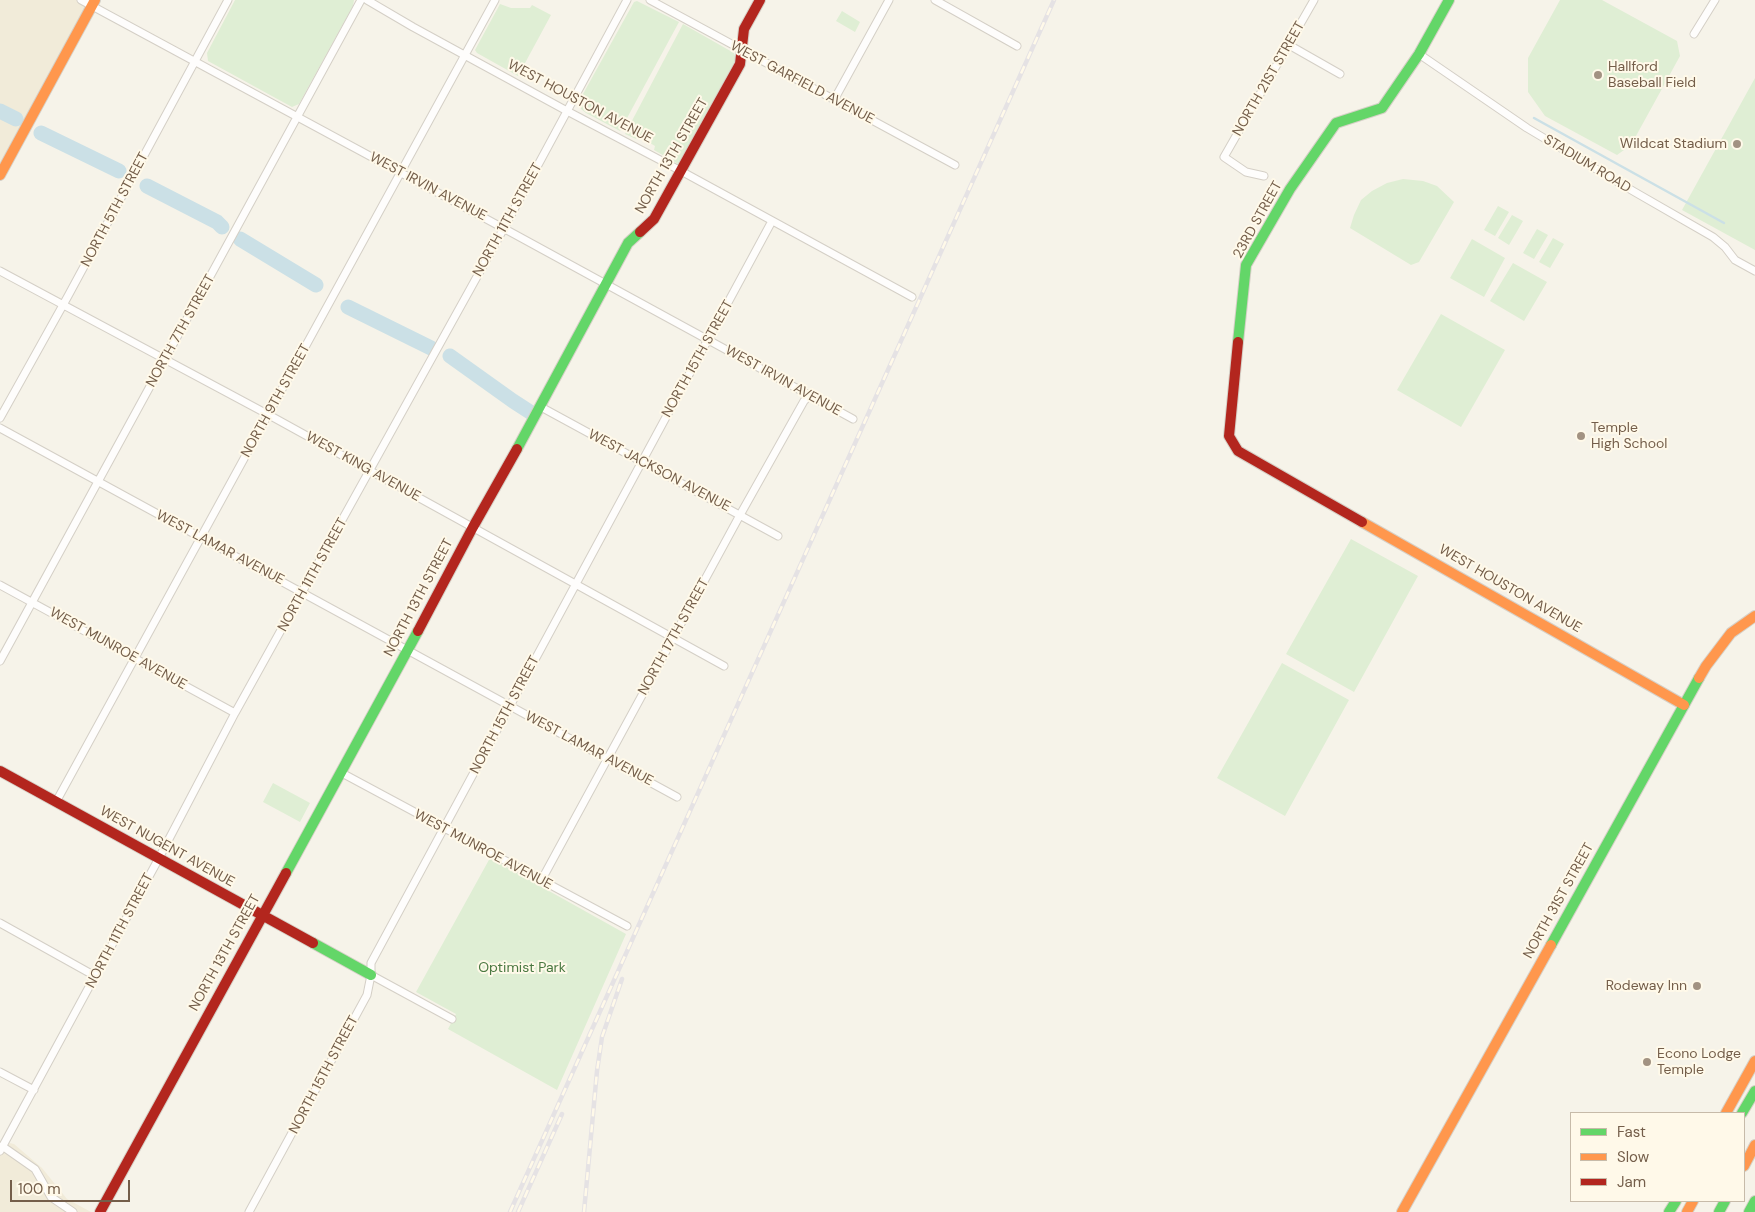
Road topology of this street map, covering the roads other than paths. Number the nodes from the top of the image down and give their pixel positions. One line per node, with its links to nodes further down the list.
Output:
1 (81, 0): 14 (street, WEST IRVIN AVENUE)
2 (228, 0): 21 (street, NORTH 5TH STREET)
3 (361, 0): 25 (street, NORTH 7TH STREET)
4 (367, 0): 20 (street, WEST HOUSTON AVENUE)
5 (495, 0): 20 (street, NORTH 9TH STREET)
6 (627, 0): 24 (street, NORTH 11TH STREET)
7 (650, 0): 18 (street, WEST GARFIELD AVENUE)
8 (760, 0): 18 (main road, NORTH 13TH STREET)
9 (889, 0): 23 (street)
10 (935, 0): 17 (street)
11 (1314, 0): 16 (street, NORTH 21ST STREET)
12 (1449, 0): 19 (main road, 23RD STREET)
13 (1715, 0): 15 (street)
14 (93, 3): 21 (street, WEST IRVIN AVENUE); 29 (main road)
15 (1694, 34)
16 (1289, 44): 22 (street); 30 (street, NORTH 21ST STREET)
17 (1017, 46)
18 (740, 50): 23 (street, WEST GARFIELD AVENUE); 27 (main road, NORTH 13TH STREET)
19 (1419, 54): 34 (street, STADIUM ROAD); 49 (main road, 23RD STREET)
20 (466, 55): 24 (street, WEST HOUSTON AVENUE); 28 (street, NORTH 9TH STREET)
21 (196, 61): 25 (street, WEST IRVIN AVENUE); 37 (street, NORTH 5TH STREET)
22 (1340, 74)
23 (834, 100): 26 (street, WEST GARFIELD AVENUE)
24 (567, 112): 27 (street, WEST HOUSTON AVENUE); 32 (street, NORTH 11TH STREET)
25 (297, 117): 28 (street, WEST IRVIN AVENUE); 39 (street, NORTH 7TH STREET)
26 (955, 165)
27 (681, 171): 31 (street, WEST HOUSTON AVENUE); 35 (main road, NORTH 13TH STREET)
28 (401, 173): 32 (street, WEST IRVIN AVENUE); 42 (street, NORTH 9TH STREET)
29 (0, 176)
30 (1264, 176)
31 (772, 222): 36 (street, WEST HOUSTON AVENUE); 38 (street, NORTH 15TH STREET)
32 (504, 228): 35 (street, WEST IRVIN AVENUE); 47 (street, NORTH 11TH STREET)
33 (0, 271): 37 (street, WEST KING AVENUE)
34 (1755, 271)
35 (606, 283): 38 (street, WEST IRVIN AVENUE); 41 (main road, NORTH 13TH STREET)
36 (912, 297)
37 (64, 304): 39 (street, WEST KING AVENUE); 43 (street, NORTH 5TH STREET)
38 (708, 340): 40 (street, WEST IRVIN AVENUE); 46 (street, NORTH 15TH STREET)
39 (165, 359): 42 (street, WEST KING AVENUE); 48 (street, NORTH 7TH STREET)
40 (810, 395): 44 (street, WEST IRVIN AVENUE); 50 (street, NORTH 17TH STREET)
41 (541, 407): 46 (street, WEST JACKSON AVENUE); 51 (main road, NORTH 13TH STREET)
42 (269, 415): 47 (street, WEST KING AVENUE); 53 (street, NORTH 9TH STREET)
43 (0, 418)
44 (853, 419)
45 (0, 428): 48 (street, WEST LAMAR AVENUE)
46 (642, 462): 50 (street, WEST JACKSON AVENUE); 54 (street, NORTH 15TH STREET)
47 (370, 471): 51 (street, WEST KING AVENUE); 56 (street, NORTH 11TH STREET)
48 (98, 482): 53 (street, WEST LAMAR AVENUE); 57 (street, NORTH 7TH STREET)
49 (1321, 498): 64 (main road, WEST HOUSTON AVENUE)
50 (740, 515): 52 (street, WEST JACKSON AVENUE); 59 (street, NORTH 17TH STREET)
51 (473, 527): 54 (street, WEST KING AVENUE); 60 (main road, NORTH 13TH STREET)
52 (778, 536)
53 (202, 537): 56 (street, WEST LAMAR AVENUE); 61 (street, NORTH 9TH STREET)
54 (576, 583): 59 (street, WEST KING AVENUE); 65 (street, NORTH 15TH STREET)
55 (0, 585): 57 (street, WEST MUNROE AVENUE)
56 (303, 592): 60 (street, WEST LAMAR AVENUE); 66 (street, NORTH 11TH STREET)
57 (31, 602): 61 (street, WEST MUNROE AVENUE); 62 (street, NORTH 7TH STREET)
58 (1755, 616): 64 (main road, NORTH 31ST STREET)
59 (674, 637): 63 (street, WEST KING AVENUE); 67 (street, NORTH 17TH STREET)
60 (408, 650): 65 (street, WEST LAMAR AVENUE); 69 (main road, NORTH 13TH STREET)
61 (135, 659): 66 (street, WEST MUNROE AVENUE); 71 (street, NORTH 9TH STREET)
62 (0, 661)
63 (724, 666)
64 (1684, 704): 94 (main road, NORTH 31ST STREET)
65 (510, 706): 67 (street, WEST LAMAR AVENUE); 72 (street, NORTH 15TH STREET)
66 (235, 713): 73 (street, NORTH 11TH STREET)
67 (608, 758): 70 (street, WEST LAMAR AVENUE); 74 (street, NORTH 17TH STREET)
68 (0, 770): 71 (main road, WEST NUGENT AVENUE)
69 (340, 772): 72 (street, WEST MUNROE AVENUE); 75 (main road, NORTH 13TH STREET)
70 (677, 797)
71 (56, 802): 73 (main road, WEST NUGENT AVENUE)
72 (442, 828): 74 (street, WEST MUNROE AVENUE); 78 (street, NORTH 15TH STREET)
73 (159, 858): 75 (main road, WEST NUGENT AVENUE); 79 (street, NORTH 11TH STREET)
74 (541, 881): 77 (street, WEST MUNROE AVENUE)
75 (262, 915): 78 (main road, WEST NUGENT AVENUE); 92 (main road, NORTH 13TH STREET)
76 (0, 923): 79 (street)
77 (627, 926)
78 (371, 975): 80 (street, WEST NUGENT AVENUE); 93 (street, NORTH 15TH STREET)
79 (96, 976): 83 (street, NORTH 11TH STREET)
80 (452, 1019)
81 (1755, 1061): 85 (main road)
82 (0, 1072): 83 (street)
83 (34, 1090): 88 (street, NORTH 11TH STREET)
84 (1755, 1091): 86 (main road)
85 (1727, 1112)
86 (1743, 1112)
87 (1755, 1145): 89 (main road)
88 (1, 1148): 91 (street)
89 (1745, 1164)
90 (1755, 1201): 95 (main road)
91 (74, 1212)
92 (100, 1212)
93 (250, 1212)
94 (1402, 1212)
95 (1749, 1212)

